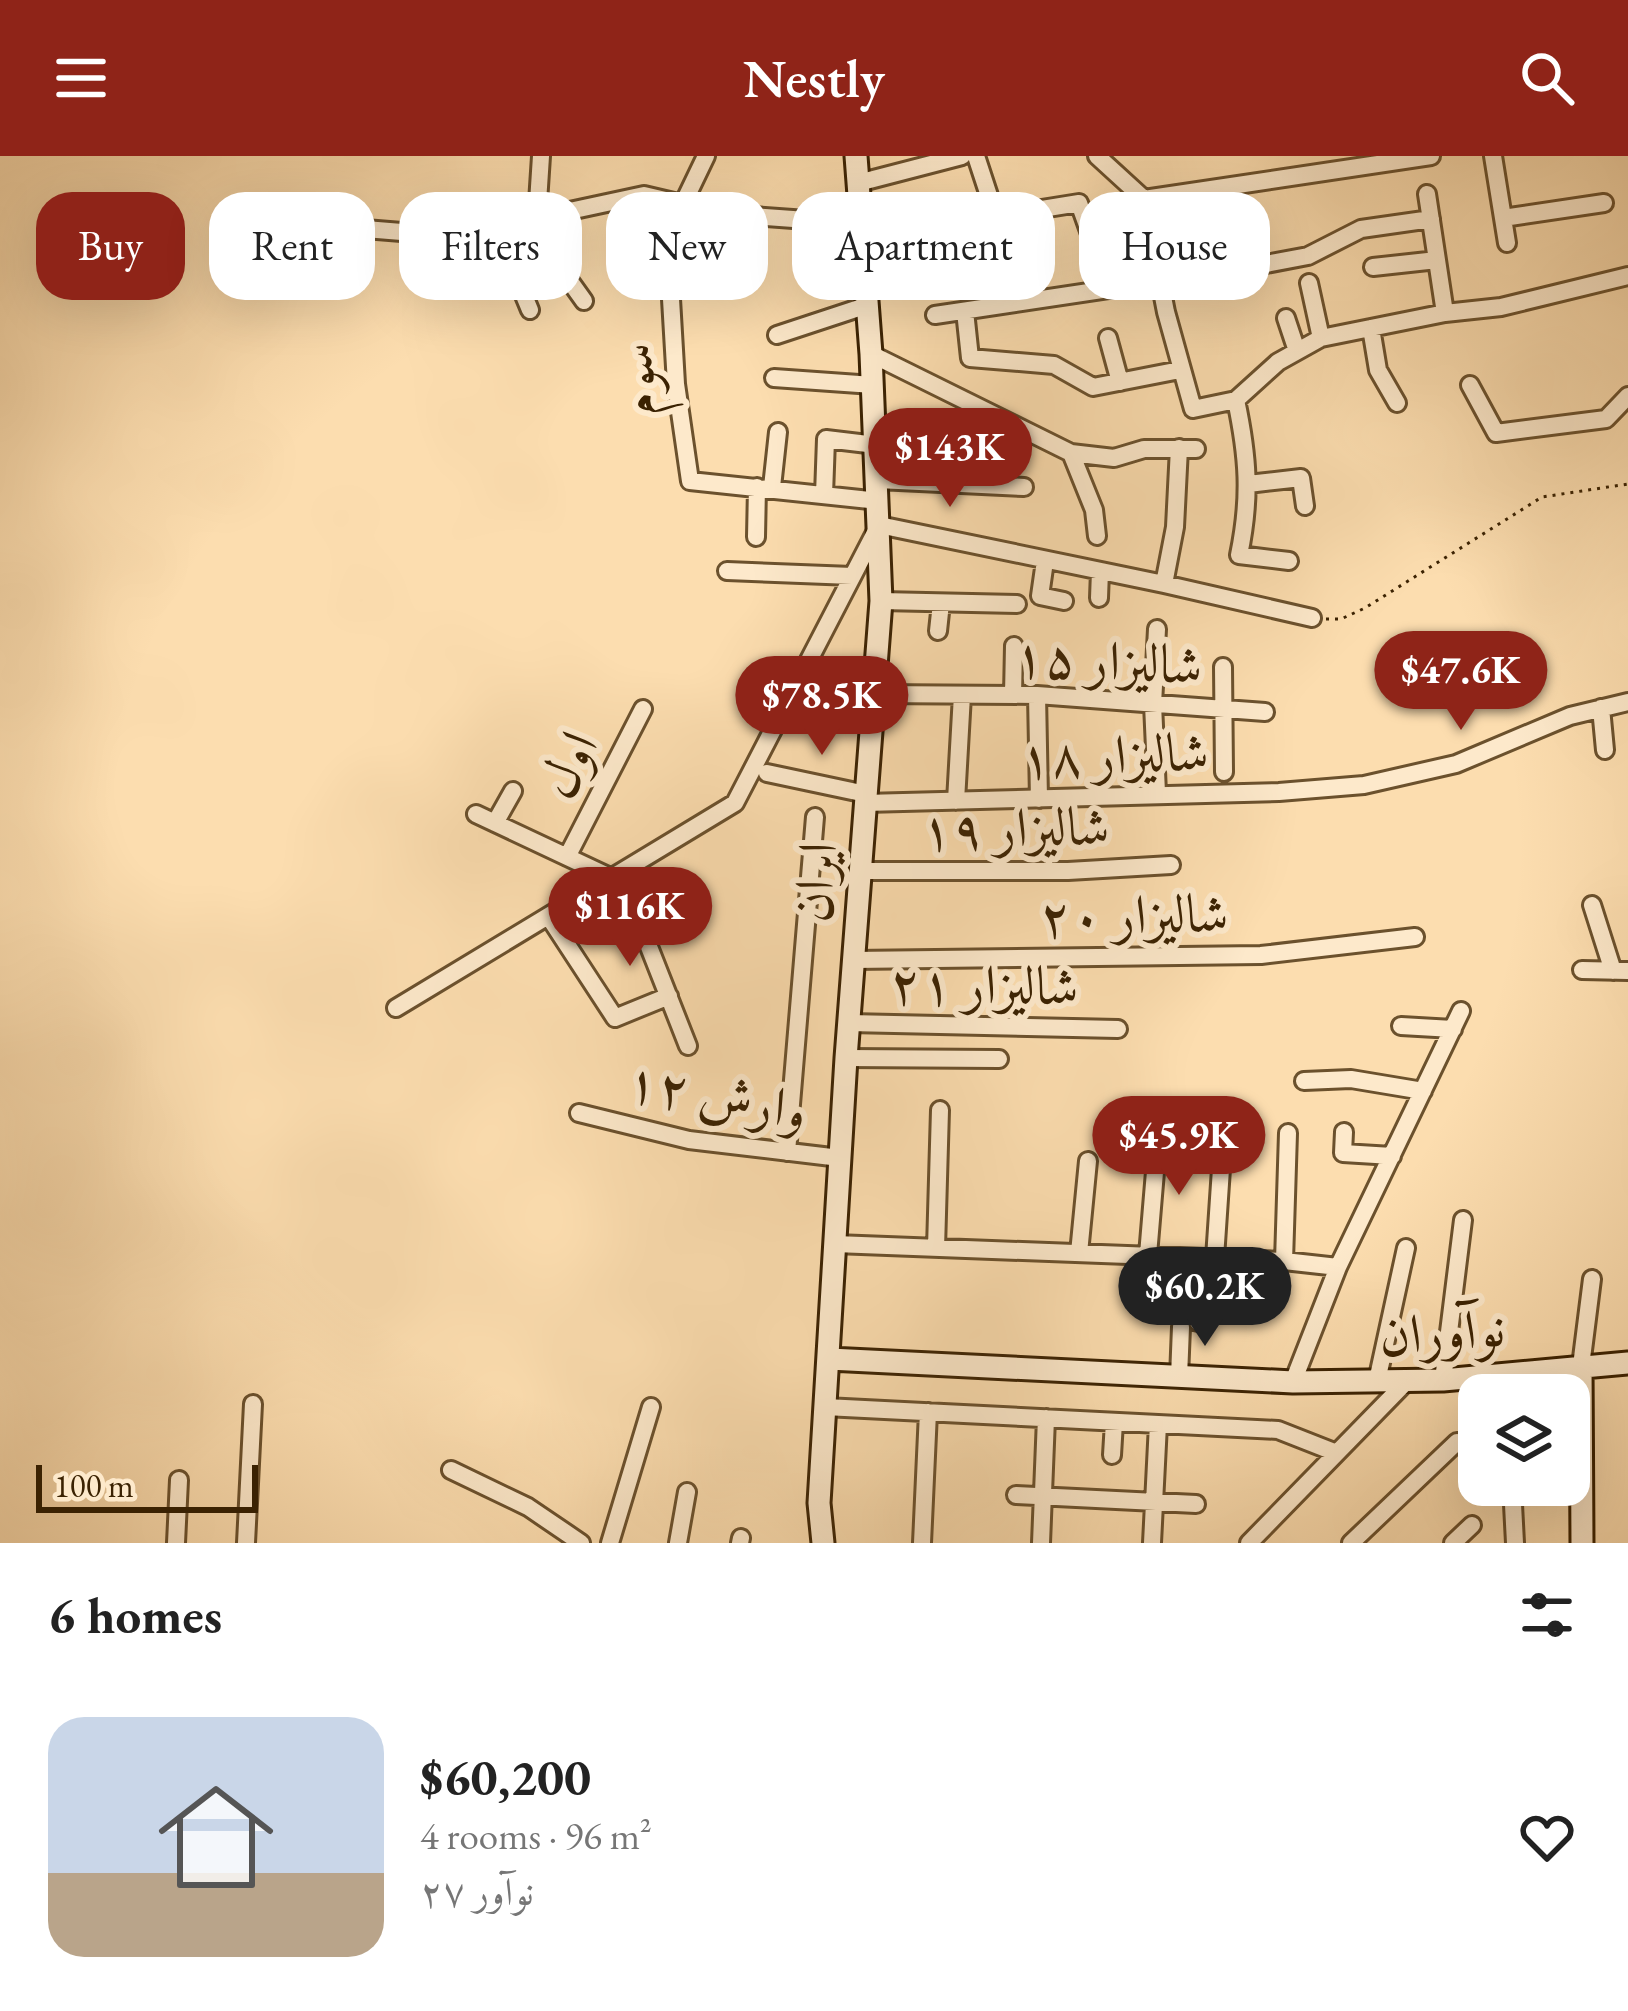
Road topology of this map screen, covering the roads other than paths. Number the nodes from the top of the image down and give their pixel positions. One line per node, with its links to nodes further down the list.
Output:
1 (541, 156): 10 (street)
2 (706, 156): 11 (street)
3 (856, 156): 9 (street, ایران)
4 (962, 156): 9 (street)
5 (976, 156): 13 (street)
6 (1097, 156): 14 (street)
7 (1431, 156): 15 (street)
8 (1493, 156): 18 (street)
9 (858, 183): 12 (street, ایران)
10 (544, 192)
11 (685, 192)
12 (859, 192)
13 (988, 192)
14 (1136, 192)
15 (1191, 192)
16 (1427, 194): 19 (street)
17 (1604, 203): 18 (street)
18 (1503, 218): 20 (street)
19 (1432, 219): 21 (street); 22 (street)
20 (1507, 243)
21 (1437, 260): 23 (street); 36 (street)
22 (1270, 263)
23 (1372, 267)
24 (1628, 276): 36 (street)
25 (1309, 283): 42 (street)
26 (1079, 294): 35 (street)
27 (582, 298): 32 (street)
28 (526, 300): 34 (street)
29 (671, 300): 57 (street, سوم)
30 (868, 300): 33 (street, ایران)
31 (1164, 300): 45 (street)
32 (584, 301)
33 (868, 305): 40 (street); 44 (street, ایران)
34 (530, 310)
35 (965, 310): 37 (street); 47 (street)
36 (1445, 313): 39 (street)
37 (935, 315)
38 (1286, 318): 43 (street)
39 (1370, 328): 42 (street); 52 (street)
40 (777, 335)
41 (1108, 338): 47 (street)
42 (1321, 338): 43 (street)
43 (1297, 351): 51 (street)
44 (871, 354): 48 (street, ایران); 55 (street)
45 (1180, 370): 47 (street); 51 (street)
46 (774, 378): 48 (street)
47 (1120, 382)
48 (873, 385): 54 (street, ایران)
49 (1470, 385): 50 (street)
50 (1628, 396)
51 (1236, 400): 56 (street)
52 (1396, 403)
53 (778, 432): 57 (street)
54 (876, 445): 59 (street, ایران); 60 (street)
55 (1071, 453): 63 (street); 70 (street)
56 (1248, 484): 61 (street); 66 (street)
57 (765, 487): 60 (street); 64 (street)
58 (1024, 487): 59 (street)
59 (878, 491): 60 (street); 62 (street, ایران)
60 (824, 495)
61 (1305, 506)
62 (879, 525): 65 (street); 69 (street); 72 (street, ایران)
63 (1097, 536)
64 (756, 537)
65 (1045, 561): 68 (street); 73 (street)
66 (1289, 561)
67 (727, 571): 69 (street)
68 (1100, 571): 70 (street); 71 (street)
69 (852, 576): 105 (street)
70 (1164, 584): 76 (street)
71 (1099, 598)
72 (881, 601): 74 (street); 81 (street, ایران)
73 (1064, 602)
74 (940, 603): 75 (street); 78 (street)
75 (1017, 604)
76 (1312, 619)
77 (1157, 629): 86 (street)
78 (938, 631)
79 (1014, 646): 83 (street)
80 (1223, 667): 88 (street)
81 (873, 694): 82 (street, شالیزار ۱۵); 96 (street, ایران)
82 (962, 695): 83 (street, شالیزار ۱۵); 98 (street)
83 (1013, 695): 84 (street, شالیزار ۱۵)
84 (1037, 695): 86 (street, شالیزار ۱۵); 97 (street)
85 (1628, 702): 89 (street, شالیزار ۱۸)
86 (1153, 704): 88 (street, شالیزار ۱۵); 95 (street)
87 (643, 709): 102 (street, اول)
88 (1224, 709): 90 (street, شالیزار ۱۵); 92 (street)
89 (1601, 709): 91 (street); 95 (street, شالیزار ۱۸)
90 (1265, 712)
91 (1605, 749)
92 (1224, 772)
93 (766, 773): 96 (street, شالیزار ۱۸)
94 (513, 791): 101 (street)
95 (1157, 793): 97 (street, شالیزار ۱۸)
96 (866, 798): 98 (street, شالیزار ۱۸); 104 (street, ایران)
97 (1039, 799): 98 (street, شالیزار ۱۸)
98 (956, 801)
99 (476, 814): 101 (street)
100 (815, 817): 130 (street)
101 (495, 823): 102 (street)
102 (567, 857): 105 (street)
103 (1171, 865): 104 (street, شالیزار ۱۹)
104 (860, 872): 109 (street, ایران)
105 (616, 876): 107 (street); 112 (street)
106 (1592, 905): 111 (street)
107 (549, 917): 112 (street); 113 (street)
108 (1415, 937): 109 (street, شالیزار ۲۰)
109 (853, 960): 115 (street, ایران)
110 (1582, 970): 111 (street)
111 (1621, 971)
112 (669, 996): 119 (street)
113 (396, 1008)
114 (1461, 1011): 118 (street)
115 (849, 1023): 117 (street, شالیزار ۲۱); 120 (street, ایران)
116 (1401, 1026): 118 (street)
117 (1118, 1029)
118 (1453, 1029): 123 (street)
119 (688, 1046)
120 (846, 1058): 121 (street); 132 (street, ایران)
121 (999, 1059)
122 (1304, 1081): 123 (street)
123 (1423, 1091): 131 (street)
124 (940, 1110): 136 (street)
125 (579, 1113): 130 (street, وارش ۱۲)
126 (1224, 1124): 140 (street)
127 (1344, 1132): 131 (street)
128 (1288, 1133): 141 (street)
129 (1158, 1136): 139 (street)
130 (788, 1152): 132 (street, وارش ۱۲)
131 (1392, 1156): 142 (street)
132 (840, 1158): 135 (street, ایران)
133 (1088, 1161): 138 (street)
134 (1462, 1220): 149 (street)
135 (835, 1244): 136 (street); 144 (street, ایران)
136 (936, 1248): 138 (street)
137 (1406, 1248): 153 (street)
138 (1079, 1253): 139 (street)
139 (1148, 1255): 140 (street)
140 (1209, 1258): 141 (street); 148 (street)
141 (1284, 1261): 142 (street)
142 (1338, 1267): 152 (street)
143 (1592, 1279): 146 (street)
144 (829, 1359): 148 (street, نوآوران); 155 (street, ایران)
145 (1628, 1363): 146 (street, نوآوران)
146 (1581, 1366): 147 (street, نوآوران); 186 (street)
147 (1549, 1374)
148 (1179, 1377): 152 (street, نوآوران)
149 (1443, 1380): 150 (street, نوآوران); 151 (street, نوآوران)
150 (1407, 1381): 153 (street, نوآوران); 162 (street)
151 (1458, 1381)
152 (1293, 1382): 153 (street, نوآوران)
153 (1377, 1382)
154 (253, 1404): 174 (street)
155 (825, 1407): 157 (street); 178 (street, ایران)
156 (651, 1408): 176 (street)
157 (928, 1412): 158 (street); 179 (street)
158 (1046, 1418): 159 (street); 168 (street)
159 (1114, 1422): 160 (street); 163 (street)
160 (1158, 1424): 162 (street); 169 (street)
161 (1457, 1442): 183 (street)
162 (1334, 1452): 182 (street)
163 (1112, 1455)
164 (451, 1470): 175 (street)
165 (179, 1480): 173 (street)
166 (688, 1492): 177 (street)
167 (1016, 1495): 168 (street)
168 (1043, 1496): 169 (street); 180 (street)
169 (1154, 1501): 170 (street); 181 (street)
170 (1196, 1504)
171 (1514, 1506): 185 (street)
172 (1472, 1525): 184 (street)
173 (176, 1543)
174 (246, 1543)
175 (581, 1543)
176 (610, 1543)
177 (678, 1543)
178 (823, 1543)
179 (922, 1543)
180 (1041, 1543)
181 (1152, 1543)
182 (1249, 1543)
183 (1351, 1543)
184 (1454, 1543)
185 (1515, 1543)
186 (1582, 1543)

